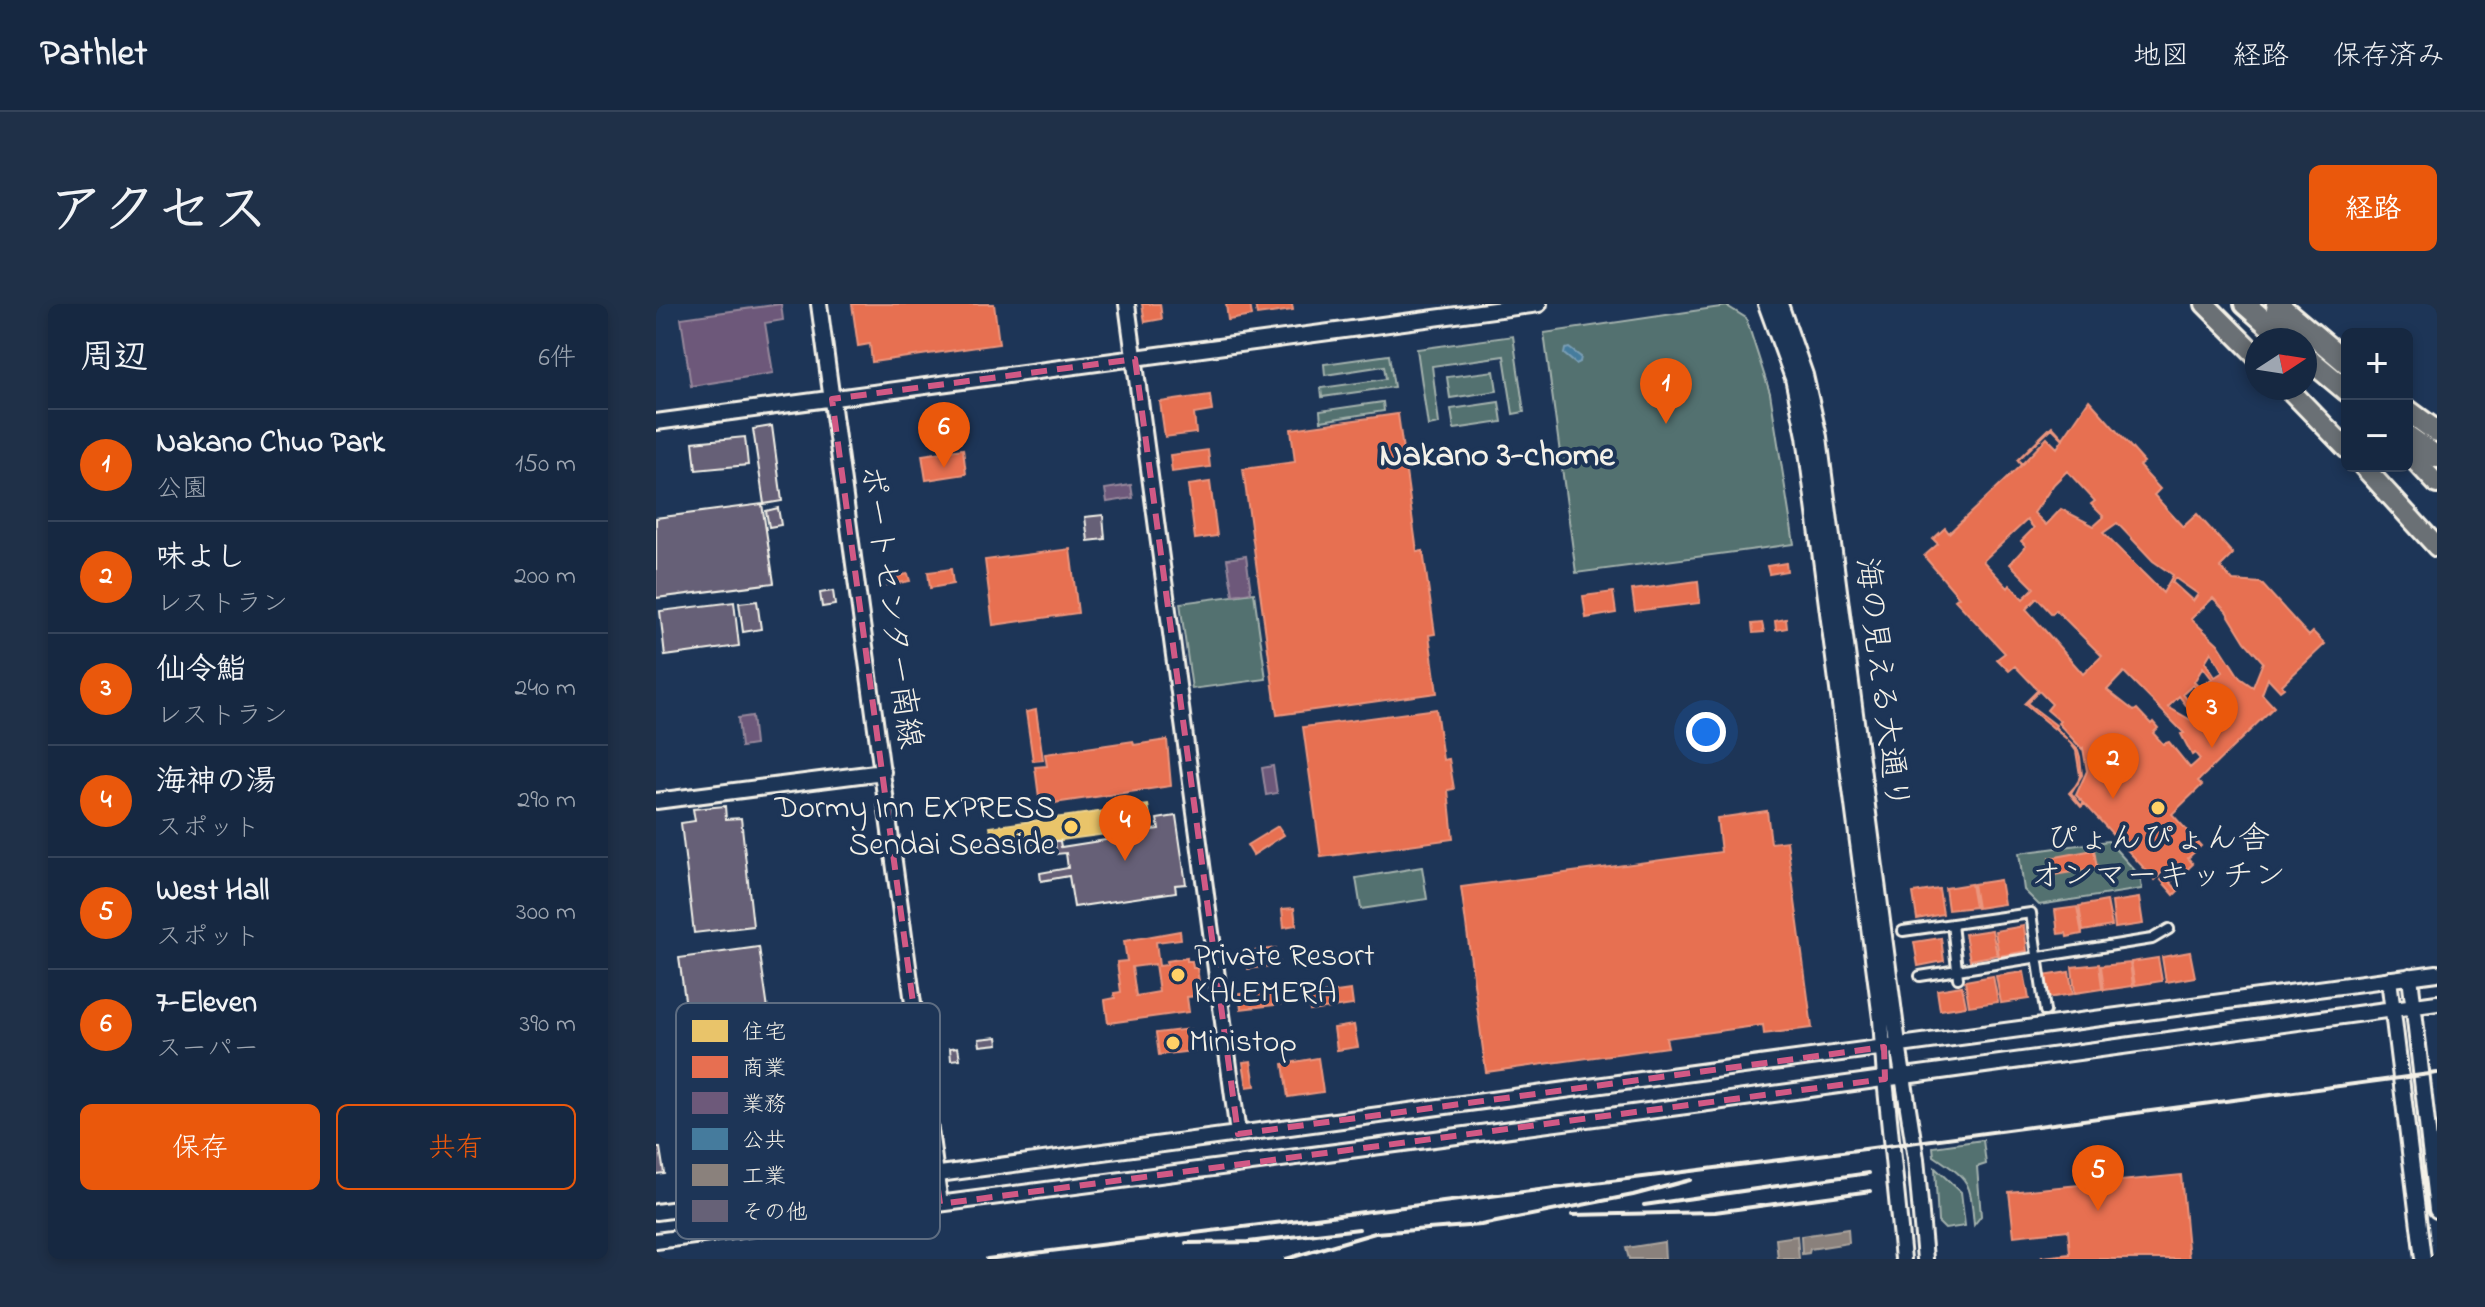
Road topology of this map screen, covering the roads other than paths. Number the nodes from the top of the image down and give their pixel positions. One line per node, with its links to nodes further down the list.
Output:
1 (819, 304): 19 (street, ポートセンター南線)
2 (1127, 304): 15 (street)
3 (1539, 304): 15 (street)
4 (1766, 304): 47 (street)
5 (1780, 304): 47 (street, 海の見える大通り)
6 (2205, 304): 12 (main road)
7 (2245, 304): 10 (highway)
8 (2268, 304): 11 (main road)
9 (2277, 304): 14 (highway)
10 (2272, 328)
11 (2290, 328)
12 (2245, 344)
13 (2317, 357): 17 (main road)
14 (2341, 358)
15 (1135, 359): 19 (street); 50 (street)
16 (2317, 366): 18 (highway)
17 (2341, 383)
18 (2341, 385)
19 (832, 399): 22 (street); 31 (street, ポートセンター南線)
20 (2300, 400): 25 (main road)
21 (2413, 414): 23 (highway)
22 (656, 422)
23 (2437, 432)
24 (2413, 440): 26 (highway)
25 (2341, 443)
26 (2437, 457)
27 (2413, 458): 29 (main road)
28 (2368, 472): 30 (main road)
29 (2437, 484)
30 (2437, 547)
31 (883, 772): 32 (street); 42 (street, ポートセンター南線)
32 (656, 801)
33 (1952, 924): 35 (street); 36 (street); 38 (street)
34 (2169, 929): 36 (street)
35 (1903, 931)
36 (2038, 957): 38 (street); 46 (street)
37 (2437, 973): 40 (street)
38 (1958, 974): 39 (street)
39 (1920, 976)
40 (2410, 976): 41 (street); 44 (street)
41 (2389, 979): 45 (street); 47 (street)
42 (913, 1003)
43 (2437, 1003): 44 (street)
44 (2414, 1006): 45 (street); 54 (street)
45 (2394, 1009): 48 (street); 60 (street)
46 (2045, 1011)
47 (1891, 1046): 48 (street, 海の見える大通り); 49 (street); 50 (street)
48 (1905, 1076): 49 (street); 59 (street, 海の見える大通り)
49 (1885, 1079): 52 (street); 58 (street)
50 (1238, 1134): 51 (street)
51 (940, 1173)
52 (940, 1204)
53 (676, 1209): 55 (street)
54 (2437, 1210)
55 (656, 1212)
56 (676, 1238): 57 (street)
57 (656, 1241)
58 (1903, 1259)
59 (1925, 1259)
60 (2423, 1259)

